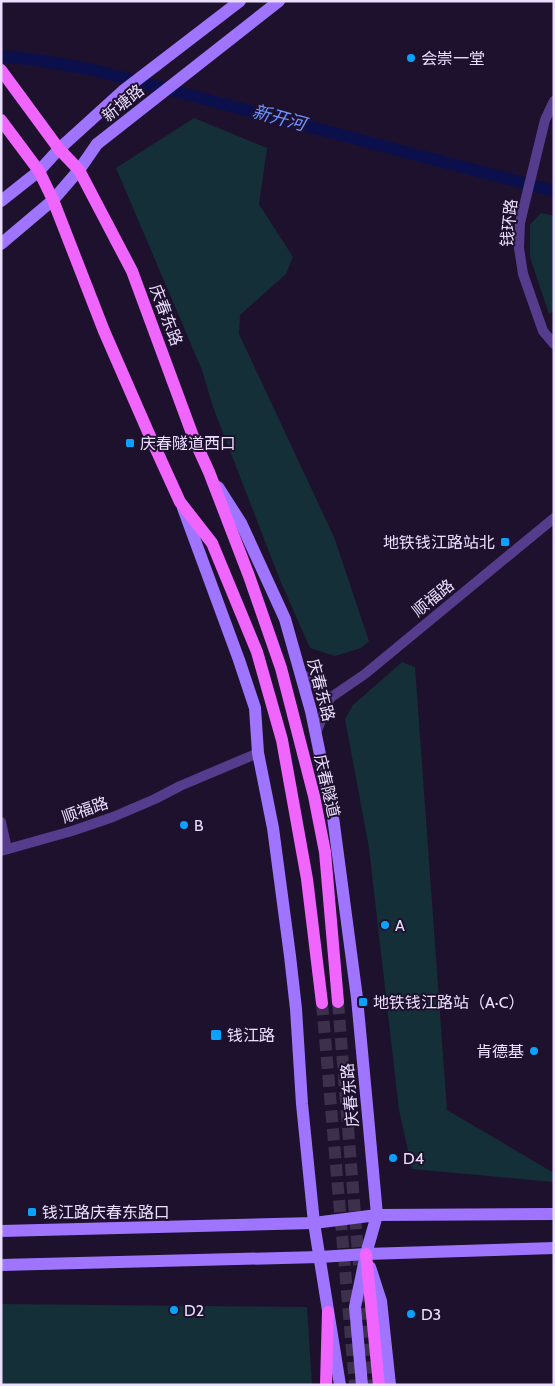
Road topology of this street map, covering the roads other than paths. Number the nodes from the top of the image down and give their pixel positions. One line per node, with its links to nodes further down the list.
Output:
1 (240, 1): 6 (main road, 新塘路)
2 (279, 1): 7 (main road, 新塘路)
3 (3, 72): 6 (main road, 庆春东路)
4 (554, 101): 12 (street, 钱环路)
5 (1, 120): 8 (main road)
6 (59, 149): 7 (main road, 庆春东路); 8 (main road, 新塘路)
7 (79, 170): 9 (main road, 新塘路); 13 (main road, 庆春东路)
8 (39, 171): 9 (main road); 10 (main road, 新塘路)
9 (54, 200): 11 (main road, 新塘路); 14 (main road)
10 (1, 201)
11 (1, 244)
12 (554, 344)
13 (209, 472): 16 (main road, 庆春东路); 22 (main road, 庆春隧道)
14 (180, 502): 19 (main road); 23 (main road)
15 (554, 518): 17 (street, 顺福路)
16 (300, 672): 17 (street); 18 (main road, 庆春东路)
17 (330, 698): 18 (street)
18 (316, 733): 25 (main road, 庆春东路)
19 (258, 753): 21 (street, 顺福路); 26 (main road)
20 (1, 822): 21 (street)
21 (4, 850)
22 (338, 1002)
23 (322, 1003)
24 (554, 1214): 25 (main road)
25 (376, 1215): 26 (main road); 29 (main road, 庆春东路)
26 (314, 1223): 27 (main road); 30 (main road)
27 (1, 1231)
28 (554, 1248): 29 (main road)
29 (366, 1254): 30 (main road); 35 (main road, 庆春东路); 36 (main road); 37 (main road)
30 (320, 1257): 31 (main road); 32 (main road)
31 (1, 1265)
32 (328, 1312): 33 (main road); 34 (main road)
33 (326, 1385)
34 (340, 1385)
35 (362, 1385)
36 (378, 1385)
37 (390, 1385)

